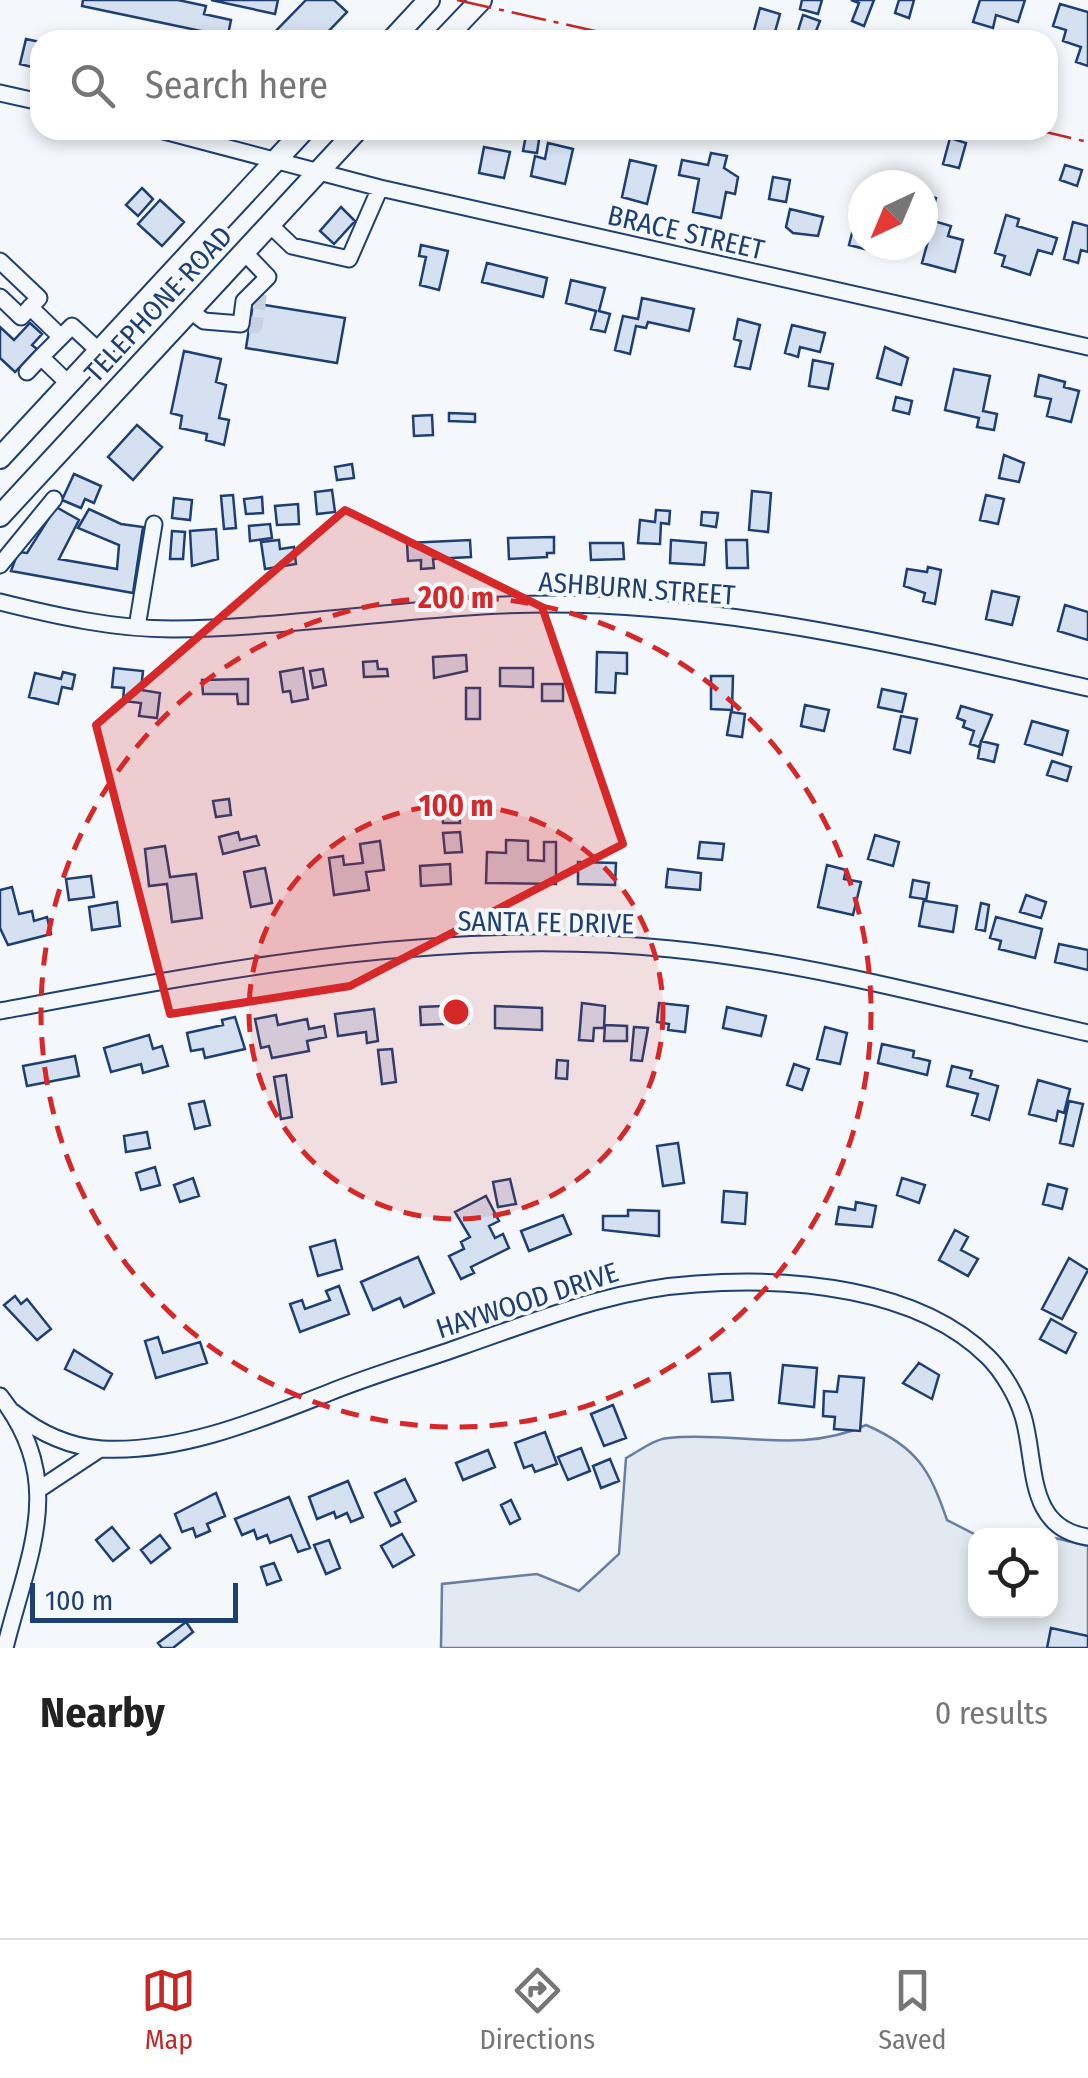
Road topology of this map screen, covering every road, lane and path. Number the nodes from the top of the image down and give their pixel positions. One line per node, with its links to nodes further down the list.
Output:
1 (429, 0): 3 (main road)
2 (480, 0): 4 (main road)
3 (401, 30)
4 (452, 30)
5 (0, 93): 6 (street)
6 (30, 100)
7 (197, 140): 10 (street, BRACE STREET)
8 (294, 140): 10 (main road, TELEPHONE ROAD)
9 (348, 140): 11 (main road, TELEPHONE ROAD)
10 (274, 161): 11 (street, BRACE STREET); 21 (main road, TELEPHONE ROAD)
11 (318, 172): 12 (street, BRACE STREET); 13 (main road, TELEPHONE ROAD)
12 (380, 188): 13 (street); 20 (street, BRACE STREET)
13 (269, 224): 14 (main road, TELEPHONE ROAD)
14 (243, 251): 18 (main road, TELEPHONE ROAD); 18 (street)
15 (0, 260): 17 (street)
16 (0, 297): 17 (street)
17 (30, 308): 19 (street)
18 (190, 310): 29 (main road, TELEPHONE ROAD)
19 (60, 337): 21 (street); 22 (street)
20 (1088, 347)
21 (98, 352): 24 (main road, TELEPHONE ROAD)
22 (41, 357): 23 (street); 24 (street)
23 (27, 372)
24 (69, 384): 25 (main road, TELEPHONE ROAD)
25 (26, 430): 26 (main road, TELEPHONE ROAD); 27 (main road)
26 (0, 458)
27 (0, 476)
28 (54, 499): 31 (street)
29 (0, 516)
30 (154, 524): 33 (street)
31 (0, 565)
32 (0, 602): 33 (street, ASHBURN STREET)
33 (137, 627): 34 (street, ASHBURN STREET)
34 (1088, 688)
35 (0, 1012): 36 (street, SANTA FE DRIVE)
36 (1088, 1032)
37 (0, 1396): 38 (street, HAYWOOD DRIVE)
38 (12, 1412): 39 (street, HAYWOOD DRIVE); 40 (street, HAYWOOD DRIVE)
39 (100, 1449): 40 (street); 41 (street, HAYWOOD DRIVE)
40 (41, 1488): 42 (street)
41 (1088, 1537)
42 (4, 1648)

